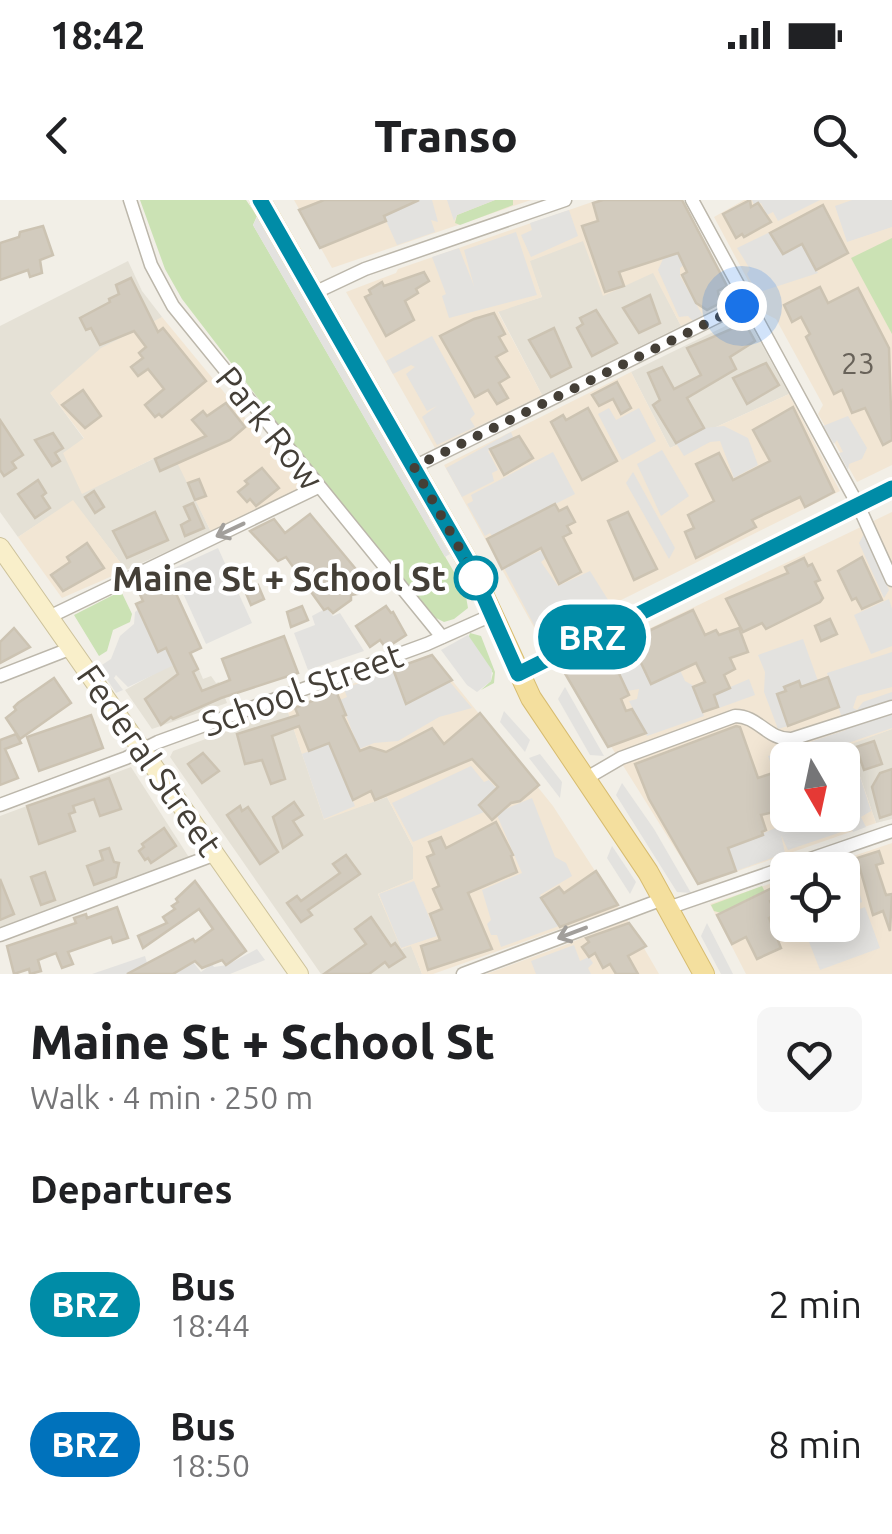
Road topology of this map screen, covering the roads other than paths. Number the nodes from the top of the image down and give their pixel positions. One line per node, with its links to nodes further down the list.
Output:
1 (130, 200): 8 (street, Park Row)
2 (260, 200): 5 (main road)
3 (566, 200): 5 (street)
4 (692, 200): 6 (street)
5 (317, 299): 7 (main road)
6 (748, 302): 7 (street); 10 (street)
7 (414, 467): 13 (main road)
8 (318, 487): 14 (street, one-way to 14); 15 (street, Park Row)
9 (892, 488): 10 (street)
10 (858, 505): 12 (street); 17 (street)
11 (0, 548): 14 (street, Federal Street)
12 (892, 580)
13 (492, 615): 15 (street, School Street); 17 (main road)
14 (49, 617): 16 (street, Federal Street)
15 (442, 637): 20 (street, School Street)
16 (72, 648): 18 (street); 20 (street, Federal Street)
17 (518, 674): 21 (main road)
18 (0, 676)
19 (892, 707): 21 (street)
20 (143, 749): 22 (street, School Street); 24 (street, Federal Street)
21 (584, 779): 25 (main road)
22 (0, 805)
23 (892, 831): 25 (street)
24 (216, 854): 26 (street); 27 (street, Federal Street)
25 (666, 903): 28 (street, one-way to 28); 29 (main road)
26 (0, 935)
27 (299, 974)
28 (463, 974)
29 (704, 974)

